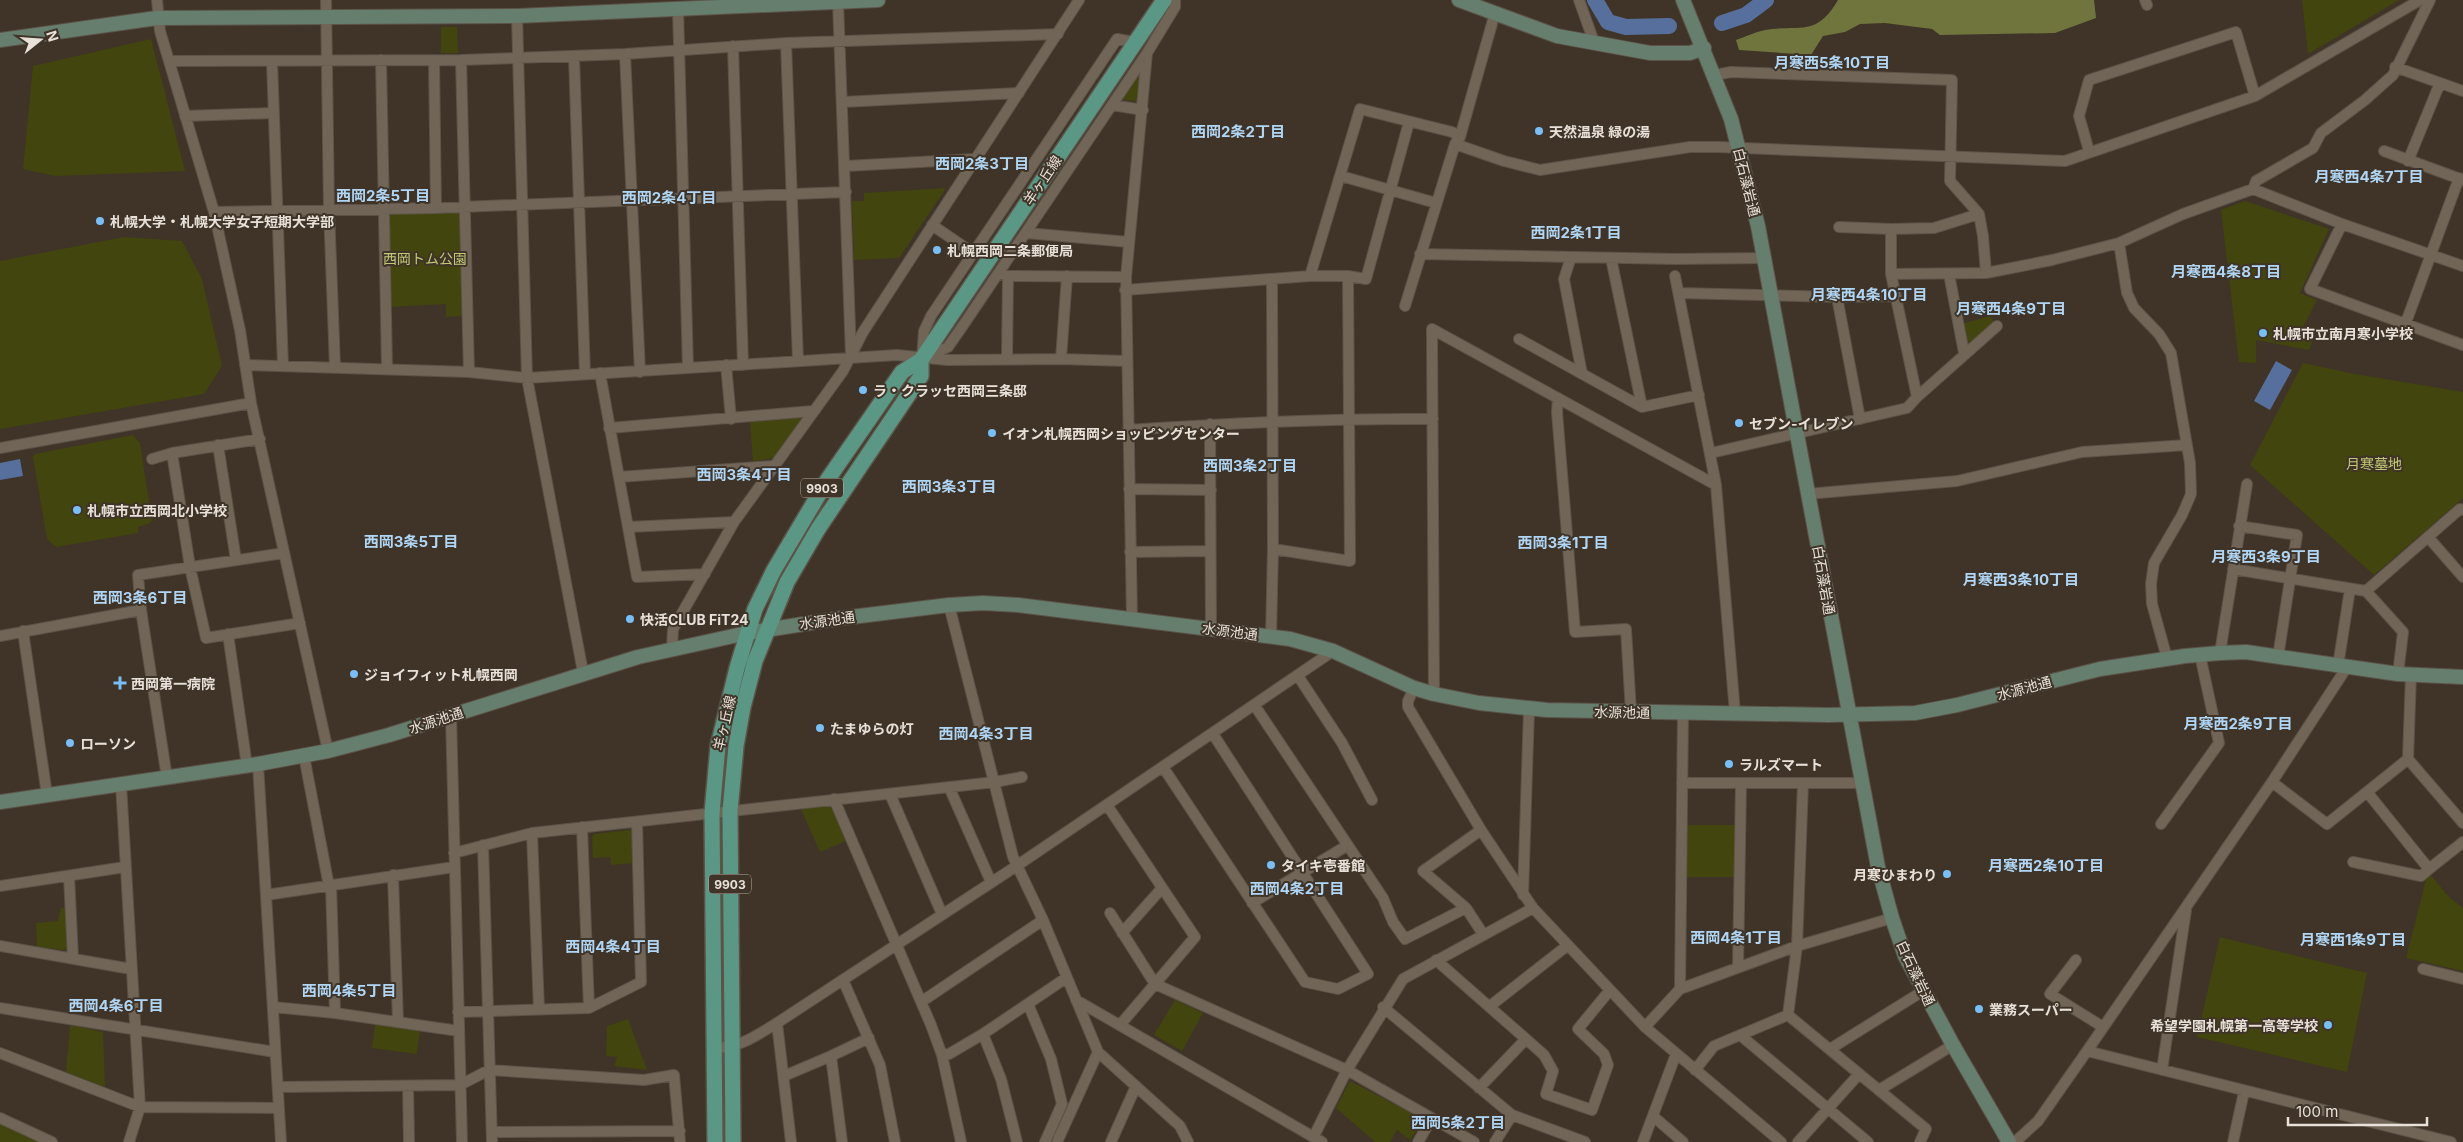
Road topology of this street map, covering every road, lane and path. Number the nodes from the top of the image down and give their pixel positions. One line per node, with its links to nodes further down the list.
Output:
1 (157, 0): 19 (street)
2 (326, 0): 18 (street)
3 (878, 0): 12 (street)
4 (1079, 0): 20 (street)
5 (1164, 0): 23 (main road, 羊ヶ丘線 / 9903)
6 (1174, 0): 29 (street)
7 (1459, 0): 16 (street)
8 (1579, 0): 24 (street)
9 (1683, 0): 27 (street, 白石藻岩通)
10 (2420, 0): 44 (street)
11 (2430, 0): 39 (street)
12 (858, 1): 13 (street)
13 (838, 2): 14 (street); 22 (street)
14 (714, 4): 15 (street)
15 (678, 9): 17 (street); 28 (street)
16 (1495, 13): 24 (street); 51 (street)
17 (517, 16): 18 (street); 32 (street)
18 (326, 17): 19 (street); 37 (street)
19 (157, 18): 21 (street); 36 (street)
20 (1058, 34): 22 (street); 43 (street)
21 (0, 40)
22 (840, 41): 25 (street); 45 (street)
23 (1135, 42): 85 (street); 116 (main road, 羊ヶ丘線 / 9903)
24 (1594, 42): 27 (street)
25 (786, 43): 26 (street); 64 (street)
26 (733, 46): 28 (street); 65 (street)
27 (1704, 48): 40 (street, 白石藻岩通)
28 (680, 49): 30 (street); 66 (street)
29 (1147, 53): 46 (street); 47 (street)
30 (625, 54): 31 (street); 67 (street)
31 (574, 57): 32 (street); 68 (street)
32 (519, 58): 35 (street); 70 (street)
33 (381, 60): 34 (street); 37 (street); 74 (street)
34 (434, 60): 35 (street); 72 (street)
35 (461, 60): 71 (street)
36 (169, 61): 38 (street); 49 (street)
37 (327, 61): 38 (street); 73 (street)
38 (272, 62): 48 (street)
39 (2395, 67): 41 (street); 62 (street)
40 (1715, 75): 52 (street, 白石藻岩通); 55 (street)
41 (2440, 83): 42 (street); 57 (street)
42 (2463, 91)
43 (1019, 93): 45 (street); 56 (street)
44 (2255, 96): 54 (street); 54 (street)
45 (843, 102): 58 (street)
46 (1112, 105): 47 (street); 82 (street)
47 (1143, 110): 83 (street)
48 (273, 113): 49 (street); 75 (street)
49 (185, 116): 76 (street)
50 (1409, 122): 51 (street); 59 (street); 61 (street)
51 (1457, 141): 52 (street); 69 (street)
52 (1739, 149): 55 (street); 90 (street, 白石藻岩通)
53 (2384, 151): 57 (street)
54 (2088, 152): 55 (street)
55 (1951, 156): 77 (street)
56 (975, 159): 58 (street); 79 (street)
57 (2408, 161): 60 (street)
58 (846, 166): 63 (street)
59 (1341, 176): 61 (street); 97 (street)
60 (2461, 179): 87 (street)
61 (1389, 189): 69 (street); 98 (street)
62 (2253, 189): 78 (street); 84 (street)
63 (846, 192): 64 (street); 113 (street)
64 (792, 195): 65 (street); 117 (street)
65 (738, 196): 66 (street); 121 (street)
66 (684, 199): 67 (street); 125 (street)
67 (632, 200): 68 (street); 127 (street)
68 (578, 201): 70 (street); 129 (street)
69 (1436, 202): 86 (street)
70 (522, 204): 71 (street); 131 (street)
71 (465, 206): 72 (street); 126 (street)
72 (436, 208): 74 (street)
73 (329, 209): 74 (street); 75 (street); 123 (street)
74 (384, 209): 124 (street)
75 (277, 211): 76 (street); 122 (street)
76 (214, 212): 119 (street)
77 (1979, 214): 81 (street); 92 (street)
78 (2342, 224): 87 (street); 108 (street)
79 (932, 225): 85 (street); 113 (street)
80 (1839, 227): 81 (street)
81 (1891, 229): 94 (street)
82 (1026, 233): 83 (street); 93 (street)
83 (1129, 242): 100 (street)
84 (2119, 243): 92 (street); 149 (street)
85 (973, 253): 116 (street)
86 (1420, 254): 88 (street); 107 (street)
87 (2430, 255): 91 (street); 108 (street)
88 (1571, 257): 89 (street); 130 (street)
89 (1612, 258): 90 (street); 136 (street)
90 (1764, 258): 104 (street, 白石藻岩通)
91 (2463, 266)
92 (1986, 273): 95 (street)
93 (1004, 274): 96 (street); 114 (street); 116 (street)
94 (1891, 274): 95 (street); 105 (street)
95 (1949, 274): 112 (street)
96 (1067, 276): 100 (street); 115 (street)
97 (1310, 276): 98 (street); 101 (street)
98 (1348, 276): 138 (street)
99 (1675, 276): 103 (street)
100 (1126, 277): 102 (street)
101 (1272, 279): 102 (street); 142 (street)
102 (1126, 290): 118 (street)
103 (1679, 293): 104 (street); 132 (street)
104 (1770, 294): 106 (street); 146 (street, 白石藻岩通)
105 (1896, 296): 106 (street); 133 (street)
106 (1836, 297): 141 (street)
107 (1405, 306)
108 (2405, 325): 111 (street)
109 (1997, 326): 112 (street)
110 (1519, 339): 130 (street)
111 (2463, 345)
112 (1964, 353): 133 (street)
113 (851, 357): 116 (street); 117 (street); 137 (street)
114 (1007, 359): 115 (street); 116 (street)
115 (1061, 359): 118 (street)
116 (922, 360): 183 (main road, 羊ヶ丘線 / 9903); 185 (main road, 羊ヶ丘線 / 9903)
117 (798, 361): 121 (street)
118 (1126, 361): 145 (street)
119 (245, 365): 122 (street); 135 (street)
120 (726, 365): 121 (street); 125 (street); 139 (street)
121 (742, 365)
122 (283, 366): 123 (street)
123 (335, 367): 124 (street)
124 (387, 368): 126 (street)
125 (688, 368): 127 (street)
126 (469, 372): 131 (street)
127 (640, 372): 128 (street)
128 (600, 373): 129 (street); 144 (street)
129 (585, 374): 131 (street)
130 (1582, 374): 136 (street)
131 (527, 378): 196 (street)
132 (1699, 395): 136 (street); 152 (street)
133 (1916, 397): 141 (street)
134 (1558, 398): 140 (street); 157 (street); 204 (street)
135 (251, 402): 147 (street); 150 (street)
136 (1642, 407)
137 (813, 411): 139 (street); 154 (street)
138 (1350, 418): 140 (street); 142 (street); 166 (street)
139 (730, 419): 144 (street)
140 (1433, 419): 201 (street)
141 (1860, 419): 146 (street)
142 (1272, 420): 143 (street); 166 (street)
143 (1210, 424): 145 (street); 159 (street)
144 (610, 428): 155 (street)
145 (1128, 430): 158 (street)
146 (1796, 434): 152 (street); 160 (street, 白石藻岩通)
147 (260, 439): 148 (street); 169 (street)
148 (218, 444): 151 (street); 170 (street)
149 (2187, 445): 160 (street); 194 (street)
150 (0, 448)
151 (172, 453): 153 (street); 171 (street)
152 (1711, 453): 157 (street)
153 (152, 459)
154 (772, 466): 155 (street); 162 (street)
155 (619, 477): 164 (street)
156 (2247, 484): 163 (street)
157 (1716, 485): 206 (street)
158 (1129, 490): 159 (street); 168 (street)
159 (1211, 490): 167 (street)
160 (1807, 494): 208 (street, 白石藻岩通)
161 (2463, 510): 165 (street)
162 (734, 522): 164 (street); 173 (street)
163 (2239, 526): 172 (street); 175 (street)
164 (628, 527): 173 (street)
165 (2428, 537): 174 (street); 177 (street)
166 (1273, 549): 188 (street)
167 (1210, 551): 168 (street); 182 (street)
168 (1130, 552): 180 (street)
169 (284, 553): 170 (street); 181 (street)
170 (236, 560): 171 (street)
171 (190, 567): 179 (street); 186 (street)
172 (2233, 569): 175 (street); 191 (street)
173 (705, 574): 189 (street)
174 (2463, 577)
175 (2289, 579): 176 (street); 193 (street)
176 (2350, 589): 177 (street); 195 (street)
177 (2366, 591): 197 (street)
178 (949, 605): 180 (street, 水源池通); 183 (street, 水源池通); 217 (street)
179 (141, 610): 184 (street); 216 (street)
180 (1132, 619): 182 (street, 水源池通)
181 (300, 623): 186 (street); 210 (street)
182 (1211, 628): 188 (street, 水源池通)
183 (766, 630): 185 (street, 水源池通); 232 (main road, 羊ヶ丘線 / 9903)
184 (23, 631): 187 (street); 227 (street)
185 (747, 633): 189 (street, 水源池通); 233 (main road, 羊ヶ丘線 / 9903)
186 (228, 634): 213 (street)
187 (0, 636)
188 (1271, 636): 190 (street, 水源池通)
189 (672, 648): 196 (street, 水源池通)
190 (1333, 651): 198 (street); 200 (street, 水源池通)
191 (2220, 653): 192 (street, 水源池通); 193 (street, 水源池通)
192 (2200, 655): 194 (street, 水源池通); 236 (street)
193 (2278, 657): 195 (street, 水源池通)
194 (2167, 658): 208 (street, 水源池通)
195 (2343, 666): 197 (street, 水源池通); 218 (street)
196 (583, 672): 207 (street, 水源池通)
197 (2405, 674): 199 (street, 水源池通); 212 (street)
198 (1298, 676): 202 (street); 229 (street)
199 (2463, 677)
200 (1414, 688): 201 (street, 水源池通); 238 (street)
201 (1434, 694): 203 (street, 水源池通)
202 (1255, 706): 209 (street); 241 (street)
203 (1529, 709): 204 (street, 水源池通); 257 (street)
204 (1631, 712): 205 (street, 水源池通)
205 (1683, 713): 206 (street, 水源池通); 219 (street)
206 (1735, 713): 208 (street, 水源池通)
207 (451, 715): 210 (street, 水源池通); 243 (street)
208 (1850, 715): 223 (street, 白石藻岩通)
209 (1214, 734): 214 (street); 249 (street)
210 (328, 751): 211 (street, 水源池通)
211 (304, 756): 213 (street, 水源池通); 253 (street)
212 (2408, 759): 225 (street); 235 (street)
213 (253, 765): 216 (street, 水源池通); 256 (street)
214 (1163, 767): 231 (street); 258 (street)
215 (1022, 777): 217 (street)
216 (167, 778): 221 (street, 水源池通)
217 (995, 782): 224 (street); 245 (street)
218 (2272, 782): 225 (street); 259 (street)
219 (1682, 783): 222 (street); 282 (street)
220 (1803, 783): 222 (street); 223 (street); 271 (street)
221 (121, 784): 227 (street, 水源池通); 246 (street)
222 (1741, 784): 275 (street)
223 (1863, 784): 264 (street, 白石藻岩通)
224 (949, 787): 226 (street); 252 (street)
225 (2367, 792): 248 (street)
226 (890, 794): 228 (street); 263 (street)
227 (48, 795): 230 (street, 水源池通)
228 (834, 798): 232 (street); 270 (street)
229 (1372, 800)
230 (0, 802)
231 (1107, 805): 245 (street); 255 (street)
232 (730, 811): 233 (street); 310 (main road, 羊ヶ丘線 / 9903)
233 (712, 813): 234 (street); 311 (main road, 羊ヶ丘線 / 9903)
234 (637, 822): 237 (street); 293 (street)
235 (2463, 823)
236 (2161, 824)
237 (582, 827): 239 (street); 293 (street)
238 (1481, 830): 257 (street); 260 (street)
239 (532, 833): 242 (street); 292 (street)
240 (2463, 842): 248 (street)
241 (1348, 844): 249 (street); 260 (street)
242 (483, 845): 243 (street); 294 (street)
243 (454, 853): 247 (street)
244 (2353, 862): 248 (street)
245 (1018, 865): 252 (street); 265 (street)
246 (125, 867): 251 (street); 276 (street)
247 (454, 867): 250 (street); 295 (street)
248 (2429, 869)
249 (1303, 871): 258 (street); 258 (street)
250 (393, 875): 253 (street); 298 (street)
251 (69, 876): 254 (street); 272 (street)
252 (991, 882): 263 (street)
253 (331, 885): 256 (street); 296 (street)
254 (0, 886)
255 (1162, 888): 266 (street); 281 (street)
256 (266, 895): 289 (street)
257 (1523, 896): 261 (street)
258 (1252, 903)
259 (2187, 906): 302 (street); 323 (street)
260 (1466, 908): 267 (street)
261 (1533, 908): 267 (street); 268 (street)
262 (1110, 913): 266 (street)
263 (942, 914): 270 (street)
264 (1892, 918): 271 (street); 284 (street, 白石藻岩通)
265 (1043, 920): 278 (street); 286 (street)
266 (1122, 933): 281 (street)
267 (1483, 934): 273 (street)
268 (1568, 945): 283 (street); 288 (street)
269 (0, 946): 272 (street)
270 (896, 946): 280 (street); 286 (street)
271 (1797, 946): 275 (street); 297 (street)
272 (73, 958): 276 (street)
273 (1436, 960): 288 (street); 290 (street)
274 (2076, 960): 302 (street)
275 (1738, 967): 282 (street)
276 (131, 969): 303 (street)
277 (2423, 969): 279 (street)
278 (1066, 978): 285 (street); 287 (street)
279 (2463, 979)
280 (843, 980): 299 (street); 307 (street)
281 (1156, 984): 300 (street); 321 (street)
282 (1680, 989): 301 (street)
283 (1610, 990): 301 (street); 308 (street)
284 (1923, 991): 309 (street, 白石藻岩通); 312 (street)
285 (1076, 1000): 300 (street); 315 (street)
286 (921, 1002): 318 (street)
287 (1028, 1004): 305 (street); 357 (street)
288 (1490, 1006): 308 (street)
289 (273, 1007): 296 (street); 314 (street)
290 (1383, 1007): 321 (street); 330 (street)
291 (0, 1008): 303 (street)
292 (539, 1008): 293 (street); 294 (street)
293 (588, 1008)
294 (488, 1011): 295 (street); 320 (street)
295 (458, 1012): 304 (street)
296 (335, 1013): 298 (street)
297 (1788, 1015): 306 (street); 312 (street)
298 (398, 1022): 304 (street)
299 (777, 1023): 310 (street); 325 (street)
300 (1120, 1025): 343 (street)
301 (1645, 1027): 317 (street)
302 (2103, 1027): 313 (street)
303 (134, 1030): 314 (street); 333 (street)
304 (459, 1031): 326 (street)
305 (982, 1034): 318 (street); 356 (street)
306 (1740, 1035): 322 (street); 335 (street)
307 (869, 1038): 319 (street); 354 (street)
308 (1526, 1039): 330 (street)
309 (1953, 1045): 331 (street); 371 (street, 白石藻岩通)
310 (732, 1047): 311 (street); 351 (main road, 羊ヶ丘線 / 9903)
311 (714, 1048): 350 (main road, 羊ヶ丘線 / 9903)
312 (1830, 1049): 324 (street)
313 (2087, 1051): 323 (street); 372 (street)
314 (275, 1052): 329 (street)
315 (1098, 1052): 328 (street); 358 (street)
316 (0, 1053): 333 (street)
317 (1676, 1054): 322 (street); 337 (street)
318 (942, 1055): 355 (street)
319 (831, 1056): 325 (street); 353 (street)
320 (489, 1070): 326 (street); 340 (street); 341 (street)
321 (1347, 1070): 339 (street); 343 (street)
322 (1695, 1070): 367 (street)
323 (2162, 1070): 332 (street)
324 (1859, 1074): 331 (street); 335 (street)
325 (784, 1076): 352 (street)
326 (460, 1085): 327 (street); 348 (street)
327 (408, 1086): 329 (street); 347 (street)
328 (1136, 1086): 359 (street); 360 (street)
329 (278, 1087): 334 (street)
330 (1479, 1088): 336 (street)
331 (1879, 1090): 370 (street)
332 (2244, 1092): 342 (street); 373 (street)
333 (140, 1107): 334 (street); 345 (street)
334 (279, 1108): 346 (street)
335 (1827, 1108): 368 (street); 369 (street)
336 (1512, 1115): 363 (street); 364 (street)
337 (1653, 1116): 365 (street); 366 (street)
338 (0, 1118): 344 (street)
339 (1432, 1118): 361 (street); 362 (street)
340 (680, 1131): 341 (street); 349 (street)
341 (492, 1137)
342 (2414, 1138): 374 (street)
343 (1319, 1140)
344 (52, 1142)
345 (129, 1142)
346 (281, 1142)
347 (409, 1142)
348 (462, 1142)
349 (680, 1142)
350 (715, 1142)
351 (733, 1142)
352 (791, 1142)
353 (842, 1142)
354 (895, 1142)
355 (960, 1142)
356 (1017, 1142)
357 (1045, 1142)
358 (1056, 1142)
359 (1111, 1142)
360 (1188, 1142)
361 (1418, 1142)
362 (1474, 1142)
363 (1495, 1142)
364 (1585, 1142)
365 (1643, 1142)
366 (1683, 1142)
367 (1781, 1142)
368 (1798, 1142)
369 (1868, 1142)
370 (1920, 1142)
371 (2009, 1142)
372 (2015, 1142)
373 (2233, 1142)
374 (2451, 1142)

